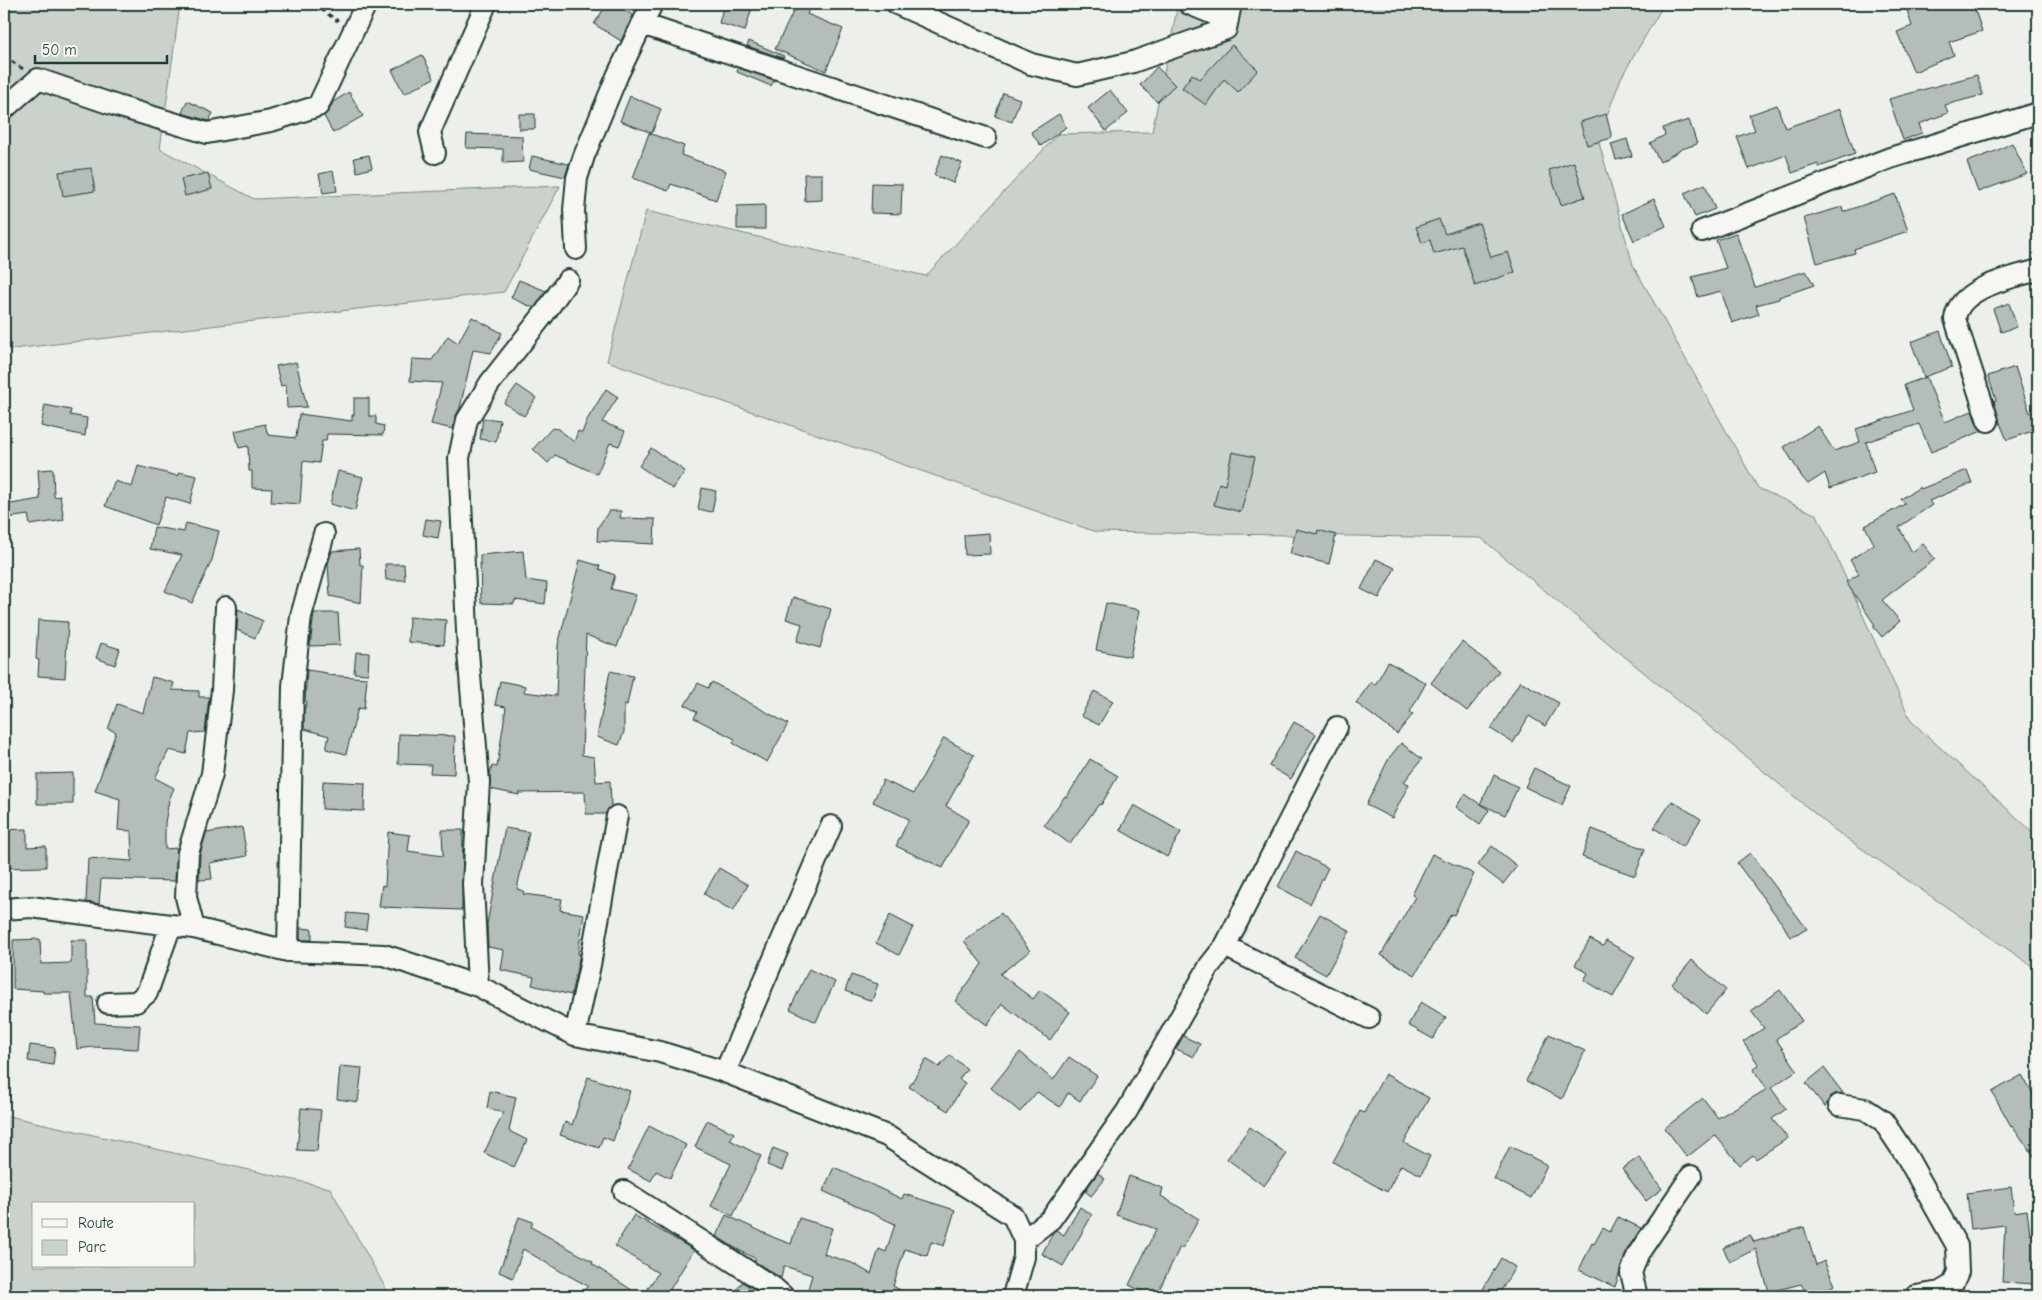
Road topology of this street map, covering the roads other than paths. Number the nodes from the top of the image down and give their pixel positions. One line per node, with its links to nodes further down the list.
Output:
1 (366, 4): 8 (street)
2 (486, 4): 11 (street)
3 (652, 4): 7 (street)
4 (897, 4): 6 (street)
5 (1189, 4): 6 (street)
6 (1230, 12)
7 (642, 24): 10 (street); 13 (street)
8 (4, 109)
9 (2038, 113): 12 (street)
10 (986, 138)
11 (435, 153)
12 (1702, 231)
13 (576, 249)
14 (2038, 270): 16 (street)
15 (568, 280): 27 (street)
16 (1988, 421)
17 (324, 534): 26 (street)
18 (226, 607): 24 (street)
19 (1337, 727): 25 (street)
20 (617, 816): 30 (street)
21 (831, 826): 31 (street)
22 (4, 909): 23 (street)
23 (171, 925): 24 (street); 28 (street)
24 (194, 928): 26 (street)
25 (1225, 946): 29 (street); 35 (street)
26 (288, 951): 27 (street)
27 (478, 986): 30 (street)
28 (108, 1003)
29 (1368, 1018)
30 (575, 1035): 31 (street)
31 (725, 1072): 35 (street)
32 (1839, 1105): 39 (street)
33 (1690, 1176): 38 (street)
34 (624, 1191): 36 (street)
35 (1024, 1240): 37 (street)
36 (783, 1296)
37 (1013, 1296)
38 (1637, 1296)
39 (1916, 1296)

